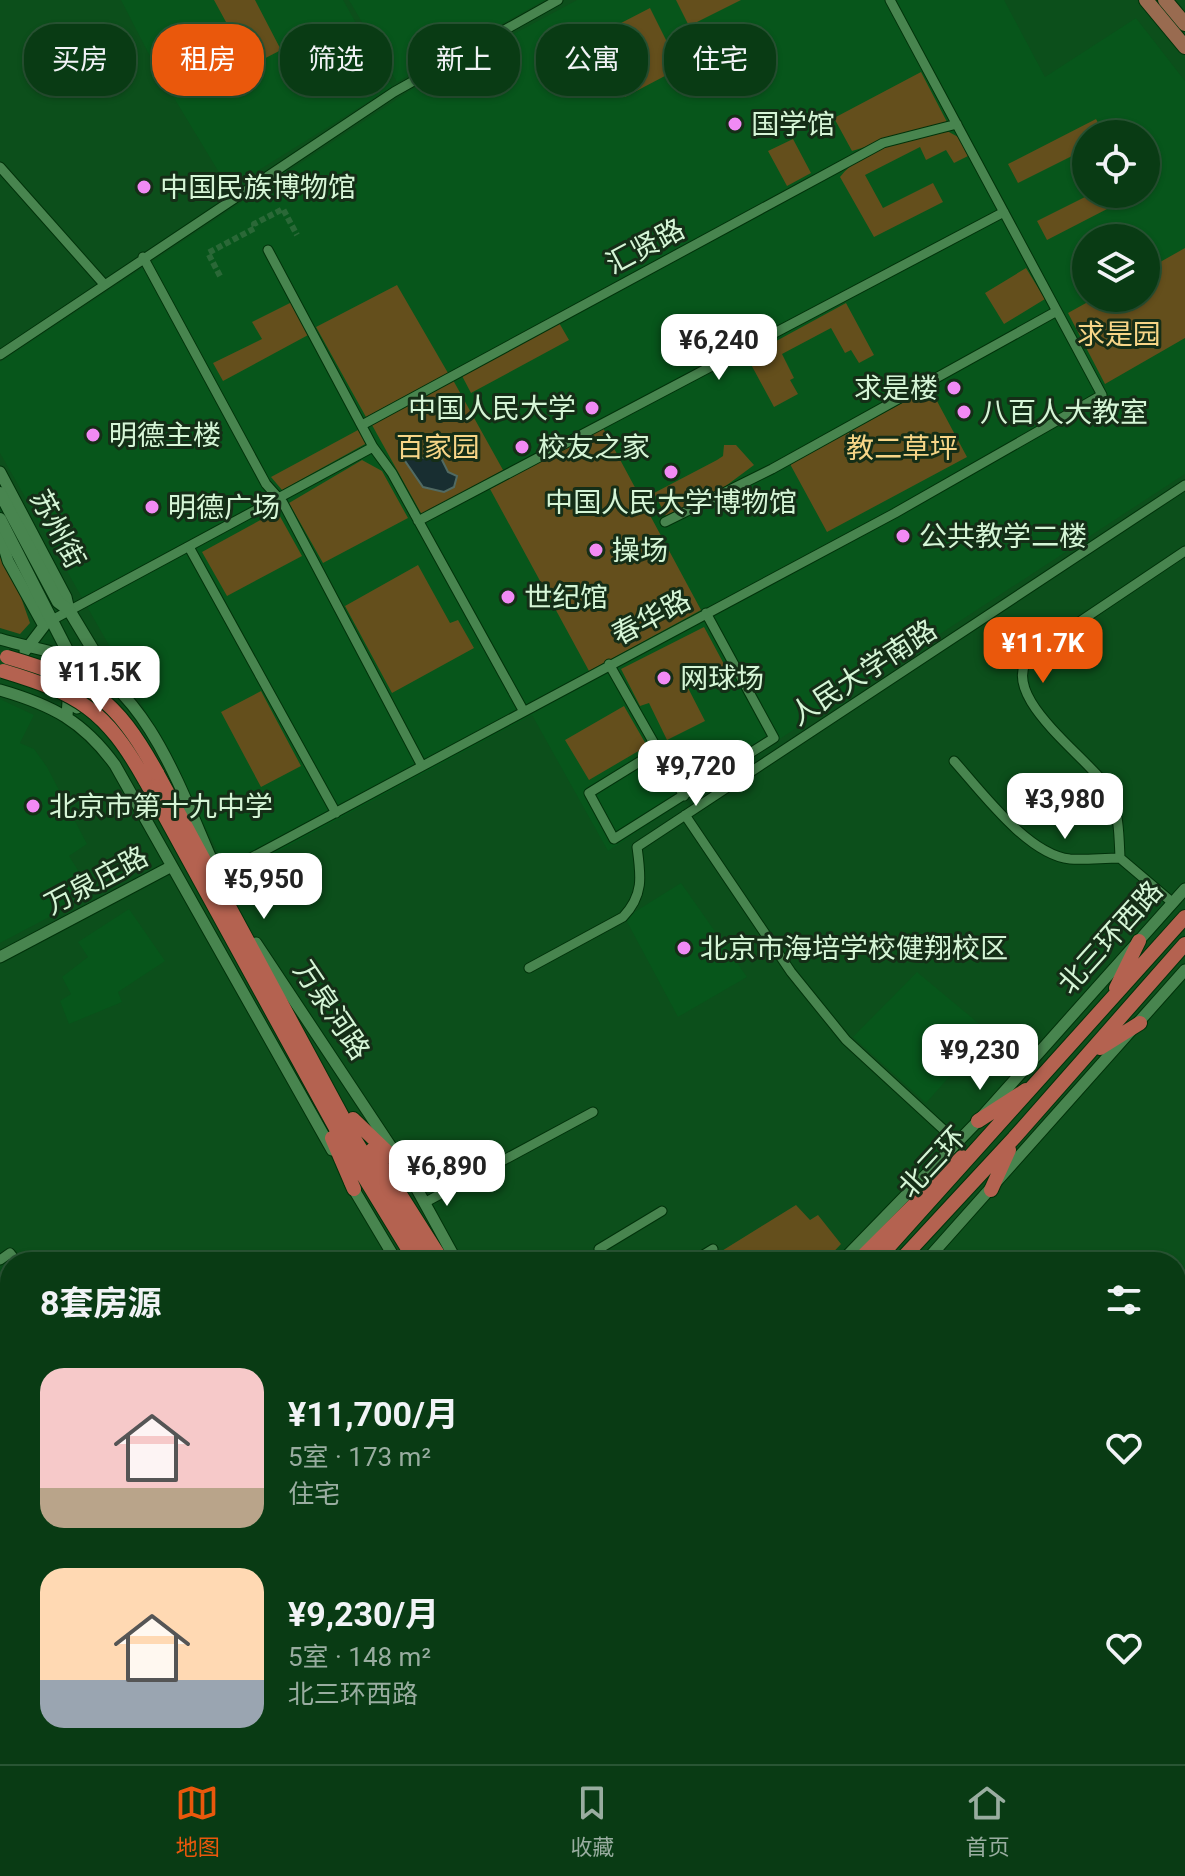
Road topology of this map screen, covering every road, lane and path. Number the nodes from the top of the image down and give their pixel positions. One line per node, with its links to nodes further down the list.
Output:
1 (558, 0): 11 (street)
2 (890, 0): 7 (street)
3 (1146, 0): 6 (main road)
4 (1165, 0): 5 (main road)
5 (1185, 24)
6 (1185, 47)
7 (957, 124): 9 (street); 15 (street, 汇贤路)
8 (0, 167): 12 (street)
9 (1004, 212): 13 (street); 22 (street)
10 (268, 250): 15 (street)
11 (143, 257): 12 (street); 20 (street)
12 (103, 283): 14 (street)
13 (1057, 311): 23 (street); 28 (street, 春华路)
14 (0, 355)
15 (362, 425): 16 (street)
16 (373, 447): 20 (street); 22 (street)
17 (0, 472): 27 (street, 苏州街)
18 (1185, 485): 47 (street, 人民大学南路)
19 (0, 493): 27 (main road, 苏州街)
20 (279, 498): 25 (street); 44 (street)
21 (0, 519): 29 (main road, 苏州街)
22 (418, 521): 39 (street)
23 (665, 522)
24 (0, 534): 29 (street, 苏州街)
25 (189, 547): 27 (street); 46 (street)
26 (1185, 551): 48 (street)
27 (69, 610): 29 (street); 35 (main road, 苏州街)
28 (706, 613): 34 (street, 春华路); 45 (street)
29 (48, 623): 31 (street); 32 (main road, 苏州街)
30 (0, 639): 31 (street, 万泉河路)
31 (26, 646): 32 (street, 万泉河路); 37 (street)
32 (71, 658): 35 (street, 万泉河路); 40 (street)
33 (2, 663): 62 (highway, 万泉河路, bridge)
34 (609, 664): 39 (street, 春华路); 42 (street)
35 (113, 683): 38 (street, 万泉河路); 40 (street)
36 (0, 690): 37 (street)
37 (13, 694): 40 (street)
38 (128, 698): 41 (street); 50 (street, 万泉河路)
39 (523, 710): 44 (street, 春华路)
40 (67, 716): 41 (street)
41 (94, 736): 49 (street)
42 (657, 751): 45 (street); 45 (street)
43 (954, 761): 48 (street)
44 (422, 766): 46 (street, 春华路)
45 (684, 796)
46 (336, 813): 50 (street, 春华路)
47 (685, 815): 57 (street, 人民大学南路); 69 (street)
48 (1120, 858): 52 (street)
49 (172, 866): 56 (street, 万泉庄路); 71 (street)
50 (219, 875): 70 (street, 万泉河路)
51 (1185, 889): 52 (street, 北三环西路)
52 (1173, 903): 54 (street, 北三环西路)
53 (1185, 917): 59 (highway, 北三环)
54 (1139, 941): 59 (highway); 66 (street, 北三环西路)
55 (1185, 944): 61 (highway, 北三环)
56 (0, 957)
57 (529, 968)
58 (1185, 970): 60 (street)
59 (1109, 1003): 63 (highway, 北三环)
60 (1140, 1023): 61 (highway); 72 (street)
61 (1086, 1056): 68 (highway, 北三环)
62 (310, 1069): 65 (highway); 71 (highway); 77 (highway, 万泉河路); 78 (highway, 万泉河路)
63 (1040, 1082): 66 (highway); 67 (highway, 北三环)
64 (593, 1112): 73 (street)
65 (353, 1119): 70 (highway); 79 (highway)
66 (978, 1121): 69 (street, 北三环西路)
67 (1000, 1127): 84 (highway); 85 (highway, 北三环)
68 (1014, 1138): 72 (highway); 86 (highway, 北三环)
69 (957, 1142): 83 (street, 北三环西路)
70 (407, 1171): 73 (street, 万泉河路)
71 (354, 1189): 76 (street)
72 (991, 1190): 87 (street)
73 (424, 1203): 80 (street, 万泉河路)
74 (662, 1211): 81 (street)
75 (713, 1249): 82 (street)
76 (391, 1252)
77 (411, 1252)
78 (424, 1252)
79 (437, 1252)
80 (451, 1252)
81 (601, 1252)
82 (708, 1252)
83 (851, 1252)
84 (867, 1252)
85 (884, 1252)
86 (908, 1252)
87 (934, 1252)

